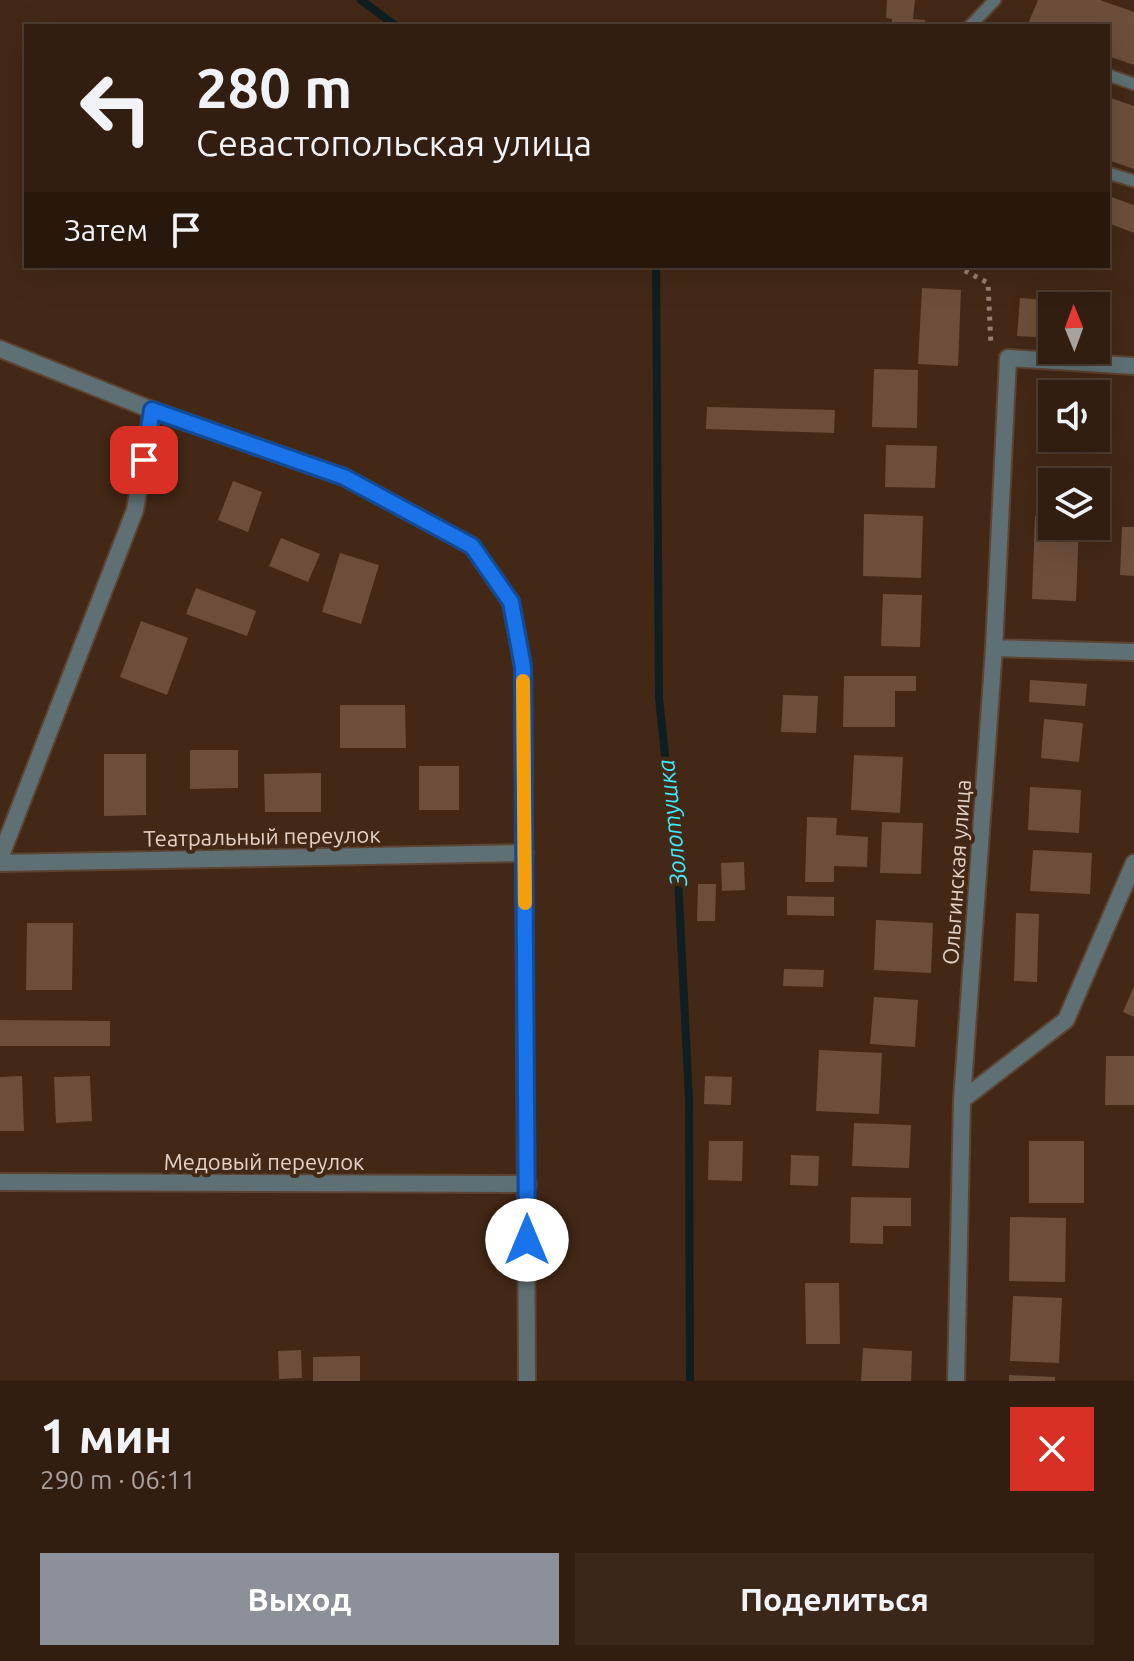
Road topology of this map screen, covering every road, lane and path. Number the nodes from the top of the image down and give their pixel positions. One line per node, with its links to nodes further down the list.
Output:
1 (995, 0): 2 (lane)
2 (972, 24)
3 (1110, 76): 4 (lane)
4 (1134, 84)
5 (1110, 174): 6 (lane)
6 (1134, 181)
7 (960, 268): 9 (path)
8 (0, 349): 11 (street)
9 (1008, 358): 10 (street); 12 (street, Ольгинская улица)
10 (1134, 366)
11 (152, 410): 14 (street); 15 (street)
12 (994, 648): 13 (street); 17 (street, Ольгинская улица)
13 (1134, 652)
14 (525, 853): 15 (street, Театральный переулок); 19 (street)
15 (0, 860)
16 (1134, 863): 17 (street)
17 (962, 1100): 21 (street, Ольгинская улица)
18 (0, 1182): 19 (street, Медовый переулок)
19 (528, 1184): 20 (street)
20 (527, 1381)
21 (956, 1381)

